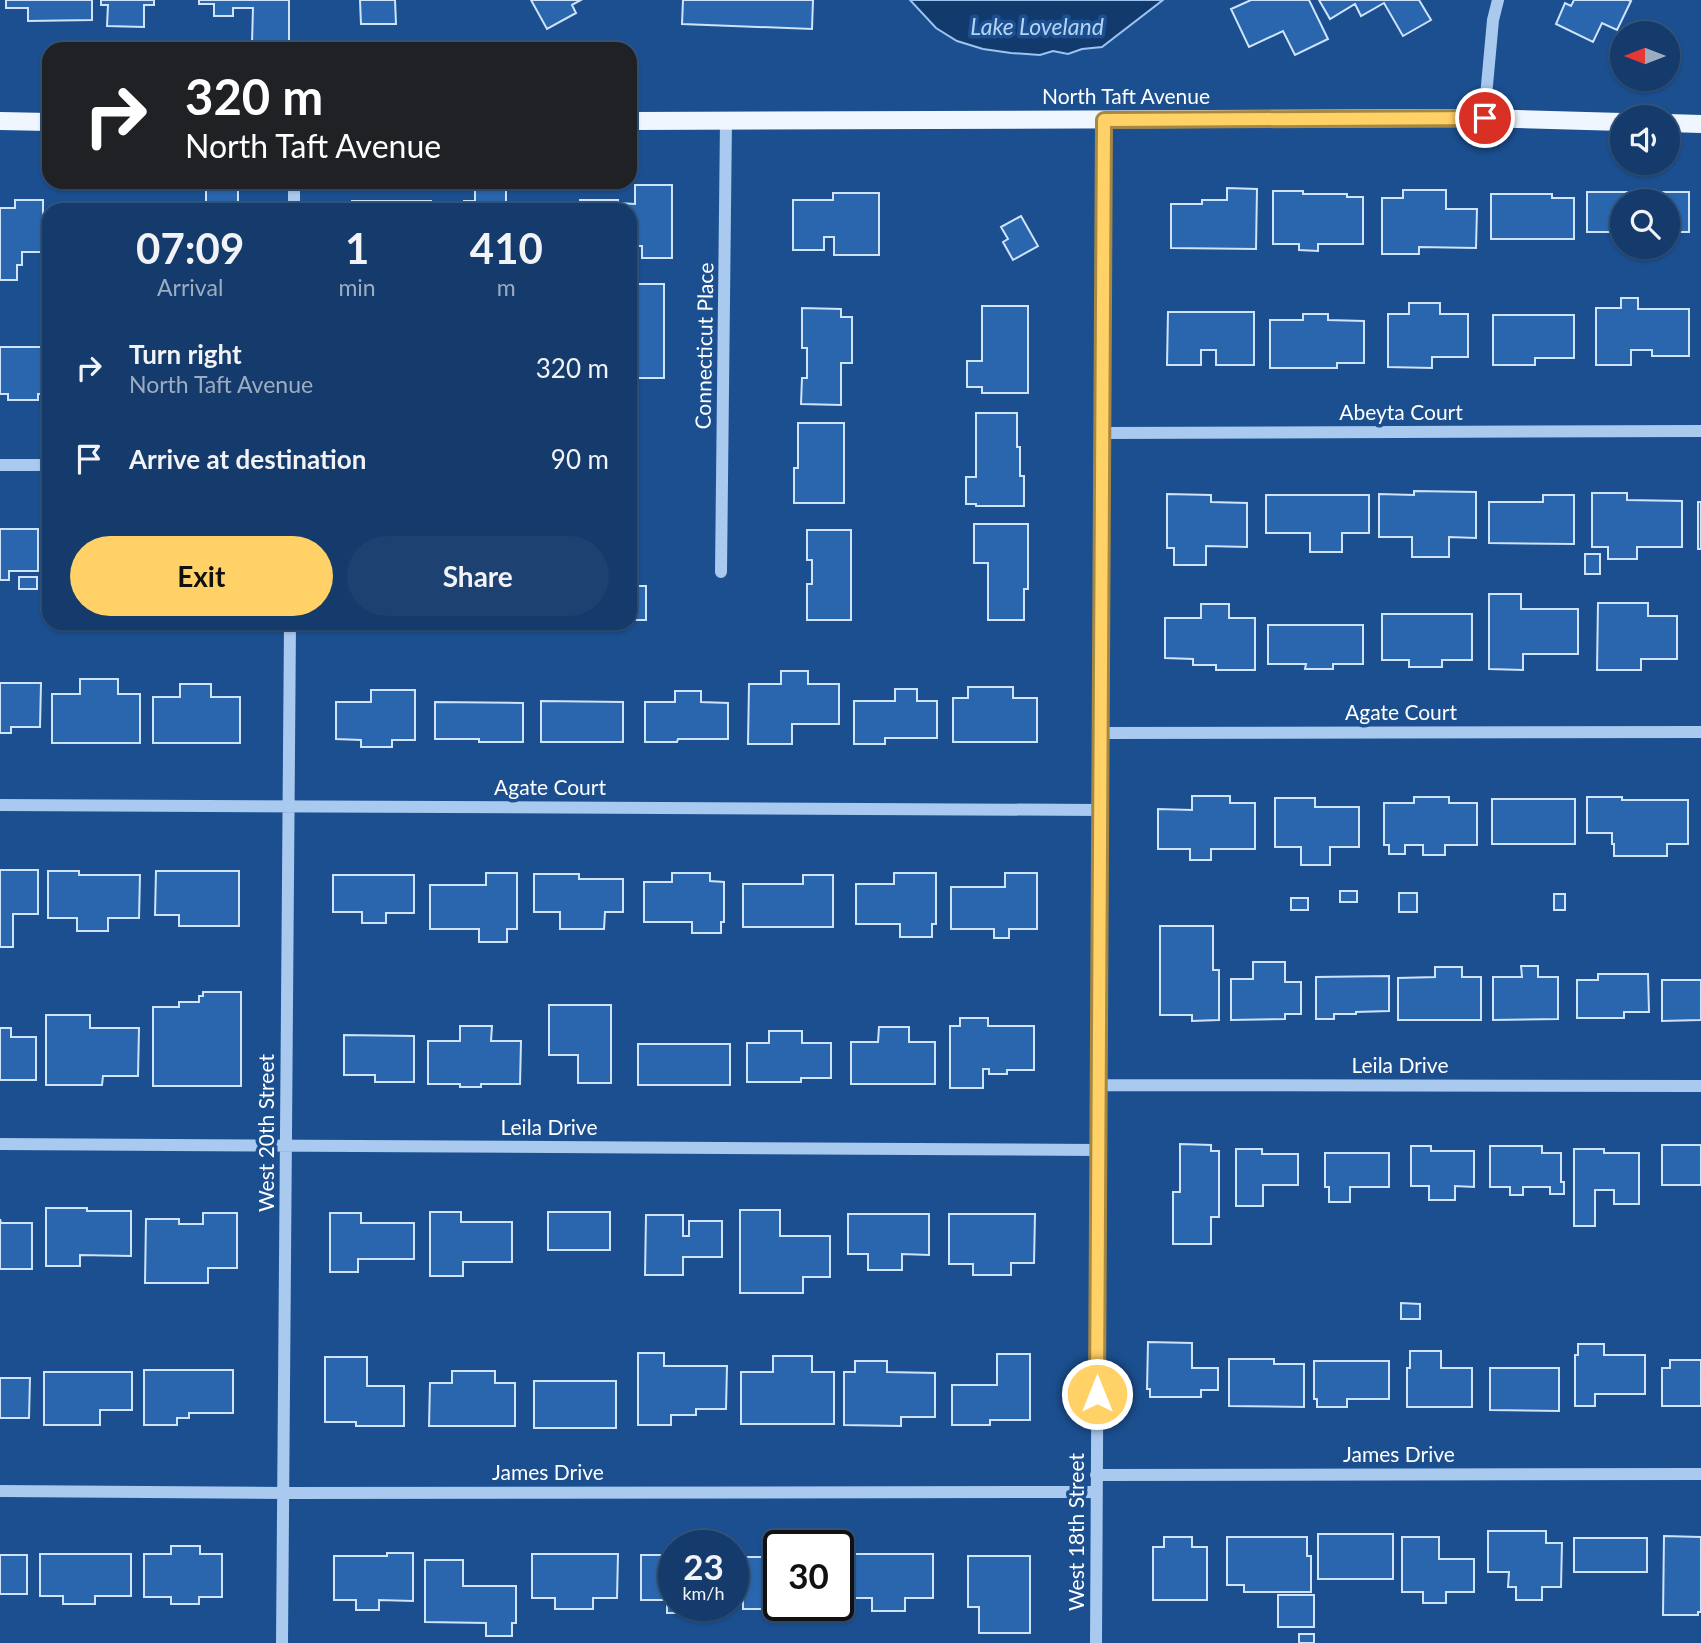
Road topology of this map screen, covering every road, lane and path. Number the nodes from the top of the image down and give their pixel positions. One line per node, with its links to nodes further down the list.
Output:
1 (1498, 0): 2 (street)
2 (1485, 118): 4 (main road, North Taft Avenue); 8 (main road, North Taft Avenue)
3 (726, 120): 4 (main road, North Taft Avenue); 7 (main road, North Taft Avenue); 15 (street, Connecticut Place)
4 (1104, 120): 12 (street, West 18th Street)
5 (0, 121): 6 (main road)
6 (42, 121)
7 (637, 121)
8 (1610, 122)
9 (1680, 123): 10 (main road)
10 (1701, 124)
11 (1701, 431): 12 (street, Abeyta Court)
12 (1102, 433): 18 (street, West 18th Street)
13 (0, 465): 14 (street)
14 (42, 465)
15 (721, 572)
16 (290, 630): 20 (street, West 20th Street)
17 (1701, 732): 18 (street, Agate Court)
18 (1100, 733): 21 (street, West 18th Street)
19 (0, 805): 20 (street, Agate Court)
20 (289, 806): 21 (street, Agate Court); 25 (street, West 20th Street)
21 (1100, 810): 22 (street, West 18th Street)
22 (1098, 1085): 23 (street, Leila Drive); 26 (street, West 18th Street)
23 (1701, 1086)
24 (0, 1144): 25 (street, Leila Drive)
25 (286, 1146): 26 (street, Leila Drive); 31 (street, West 20th Street)
26 (1098, 1150): 28 (street, West 18th Street)
27 (1701, 1474): 28 (street, James Drive)
28 (1096, 1475): 30 (street, West 18th Street)
29 (0, 1491): 31 (street, James Drive)
30 (1096, 1492): 31 (street, James Drive); 33 (street, West 18th Street)
31 (284, 1493): 32 (street, West 20th Street)
32 (282, 1643)
33 (1096, 1643)

